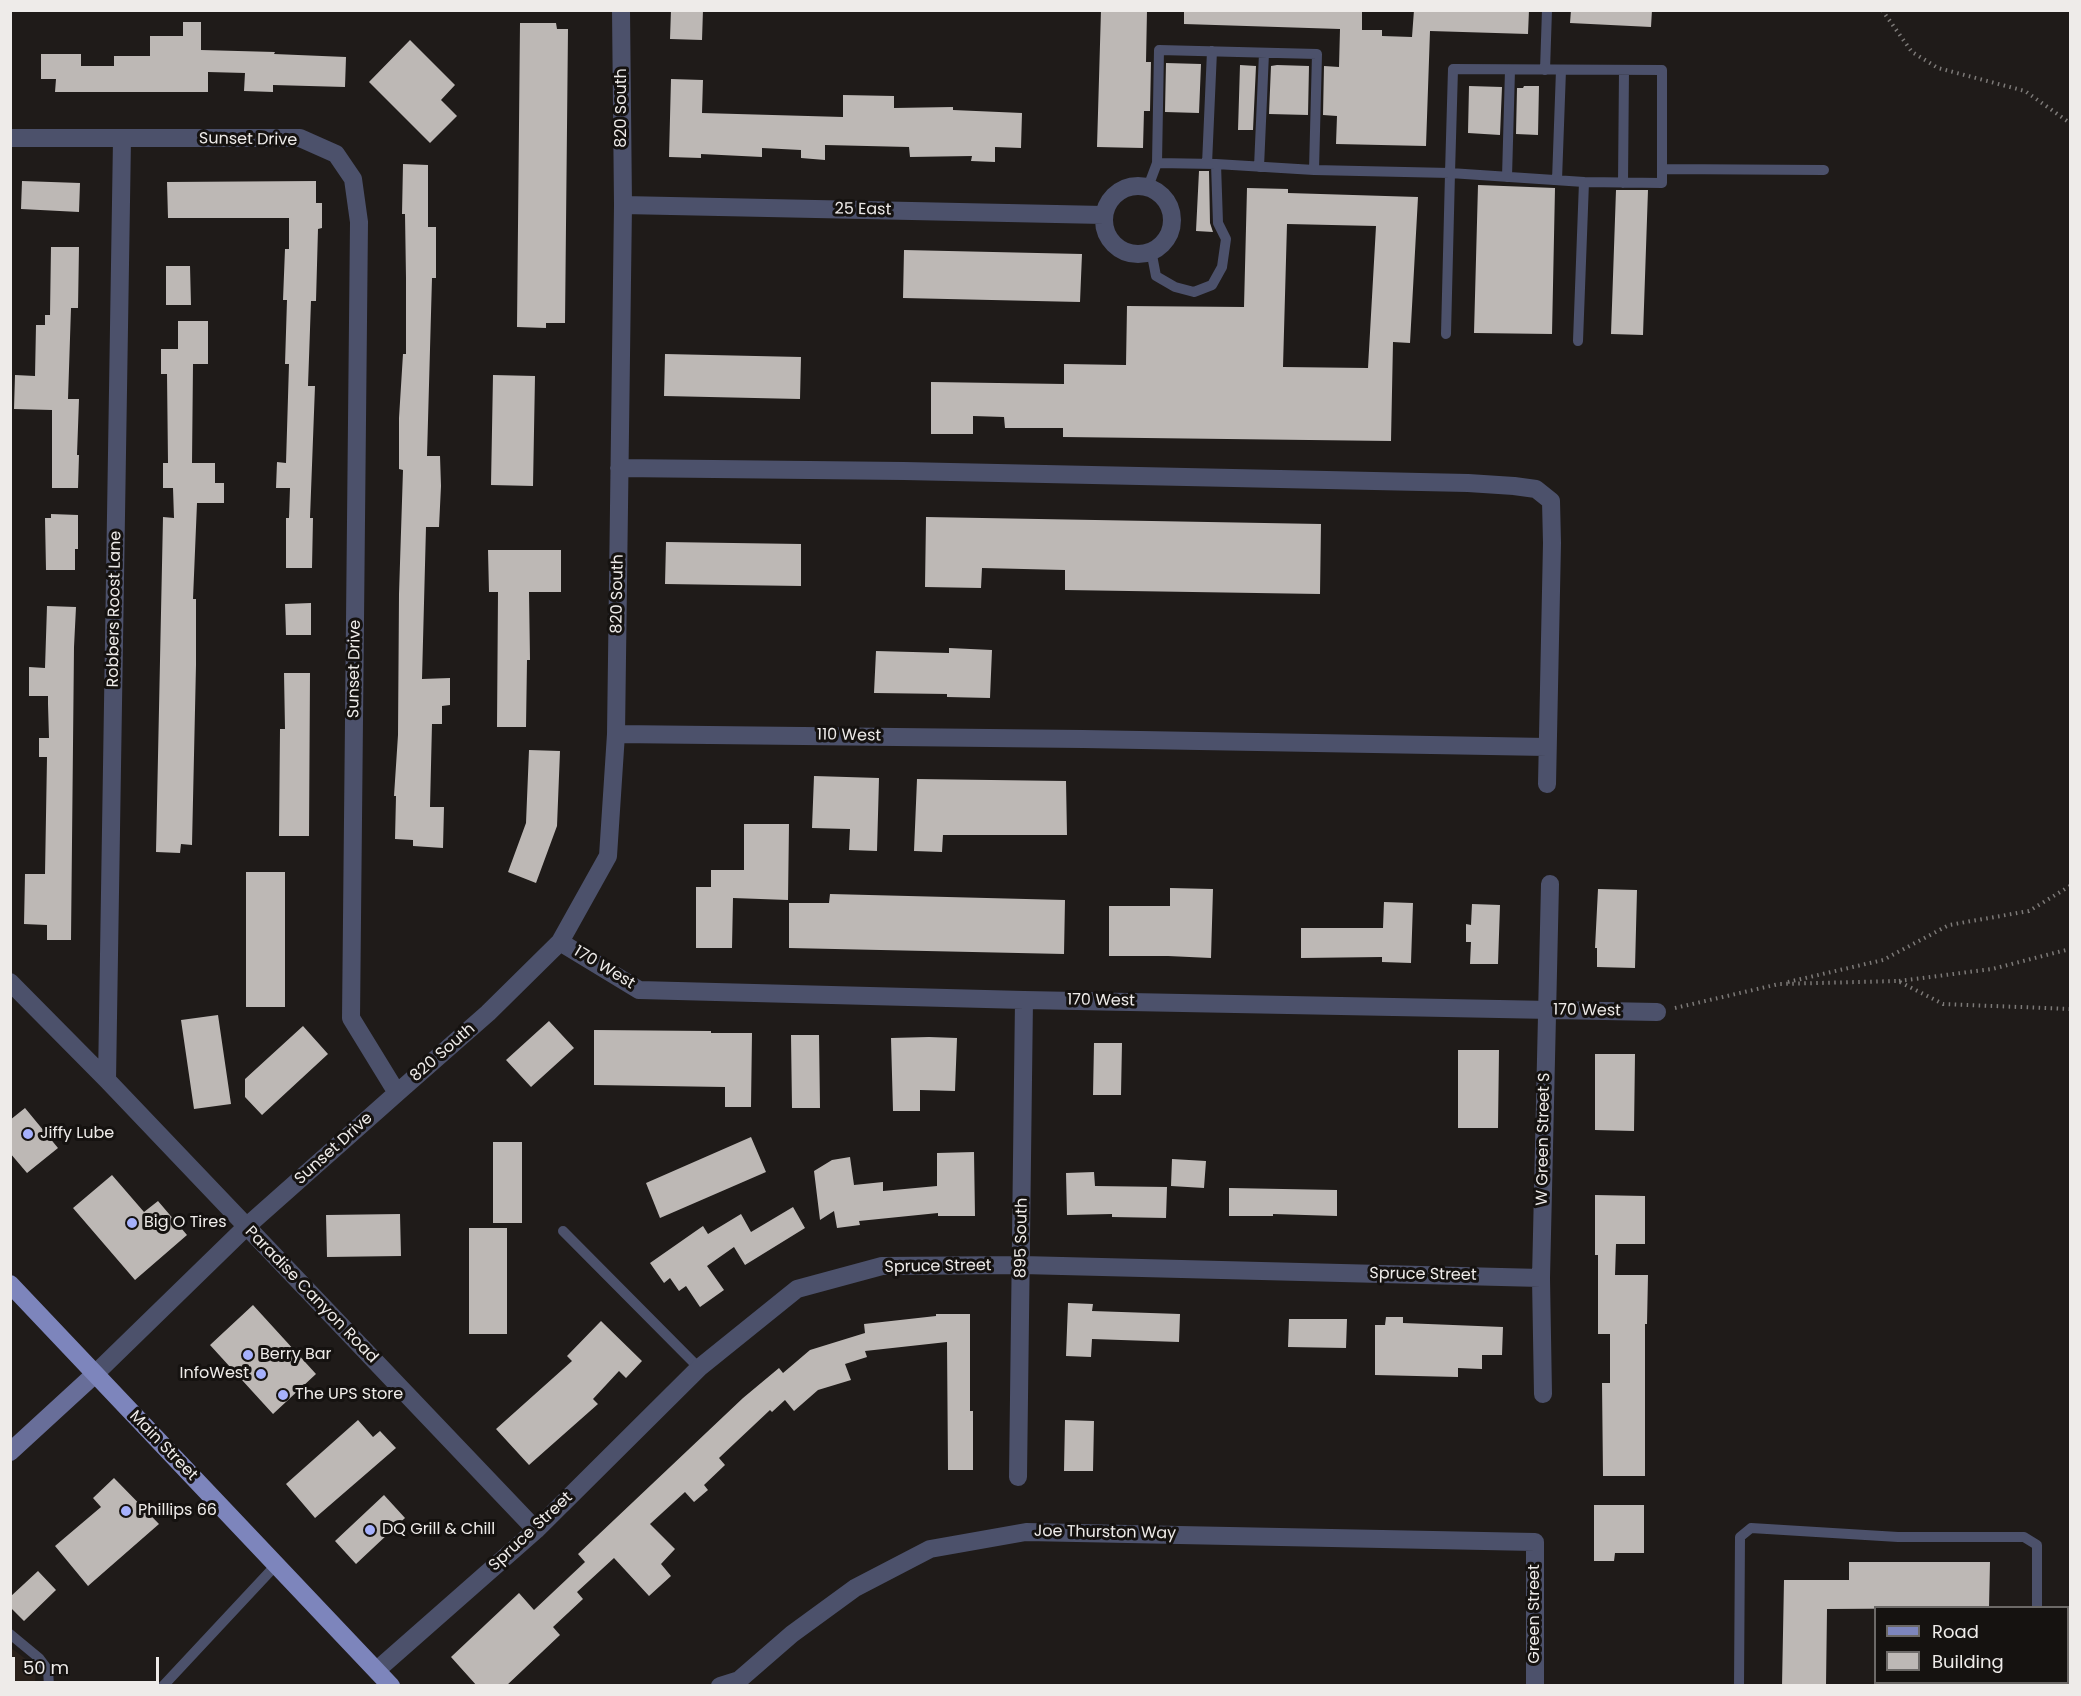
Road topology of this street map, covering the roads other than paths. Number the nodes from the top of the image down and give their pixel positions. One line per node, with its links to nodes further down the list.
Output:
1 (621, 10): 23 (street, 820 South)
2 (1547, 10): 6 (lane)
3 (1212, 51): 4 (lane); 11 (lane); 12 (lane)
4 (1264, 53): 13 (lane); 15 (lane)
5 (1510, 70): 6 (lane); 17 (lane); 18 (lane)
6 (1545, 70): 7 (lane)
7 (1561, 70): 8 (lane); 19 (lane)
8 (1624, 70): 14 (lane); 21 (lane)
9 (10, 138): 10 (street, Sunset Drive)
10 (122, 139): 38 (street, Robbers Roost Lane); 39 (street, Sunset Drive)
11 (1157, 163): 12 (lane); 22 (lane)
12 (1212, 164): 13 (lane); 25 (lane)
13 (1259, 167): 15 (lane)
14 (1662, 169): 16 (lane); 21 (lane)
15 (1314, 170): 17 (lane)
16 (1824, 170)
17 (1450, 173): 18 (lane); 26 (lane)
18 (1507, 177): 19 (lane)
19 (1557, 180): 20 (lane)
20 (1584, 182): 21 (lane); 27 (lane)
21 (1623, 183)
22 (1148, 187): 24 (street); 25 (street)
23 (622, 205): 24 (street, 25 East); 28 (street, 820 South)
24 (1104, 215): 25 (street)
25 (1151, 250)
26 (1446, 334)
27 (1578, 341)
28 (619, 468): 29 (street, 820 South); 30 (street)
29 (616, 734): 30 (street, 110 West); 33 (street, 820 South)
30 (1547, 747): 31 (street)
31 (1546, 784)
32 (1550, 884): 36 (street, W Green Street S)
33 (560, 942): 35 (street, 170 West); 39 (street, 820 South)
34 (10, 982): 38 (street, Paradise Canyon Road)
35 (1024, 1000): 36 (street, 170 West); 42 (street, 895 South)
36 (1546, 1010): 37 (street, 170 West); 43 (street, W Green Street S)
37 (1657, 1012)
38 (107, 1080): 40 (street, Paradise Canyon Road)
39 (398, 1093): 40 (street, Sunset Drive)
40 (246, 1227): 46 (street, Sunset Drive); 50 (street, Paradise Canyon Road)
41 (563, 1231): 45 (lane)
42 (1022, 1265): 43 (street, Spruce Street); 45 (street, Spruce Street); 49 (street, 895 South)
43 (1540, 1278): 47 (street, W Green Street S)
44 (10, 1284): 46 (main road, Main Street)
45 (699, 1368): 50 (street, Spruce Street)
46 (95, 1374): 48 (street); 52 (main road, Main Street)
47 (1543, 1395)
48 (10, 1452)
49 (1018, 1477)
50 (536, 1530): 55 (street, Spruce Street)
51 (1535, 1542): 59 (street, Joe Thurston Way); 60 (street, Green Street)
52 (276, 1565): 55 (main road, Main Street); 57 (lane)
53 (2037, 1606): 61 (lane)
54 (10, 1634): 56 (lane)
55 (377, 1670): 58 (main road, Main Street)
56 (49, 1686)
57 (163, 1686)
58 (391, 1686)
59 (720, 1686)
60 (1535, 1686)
61 (1739, 1686)

